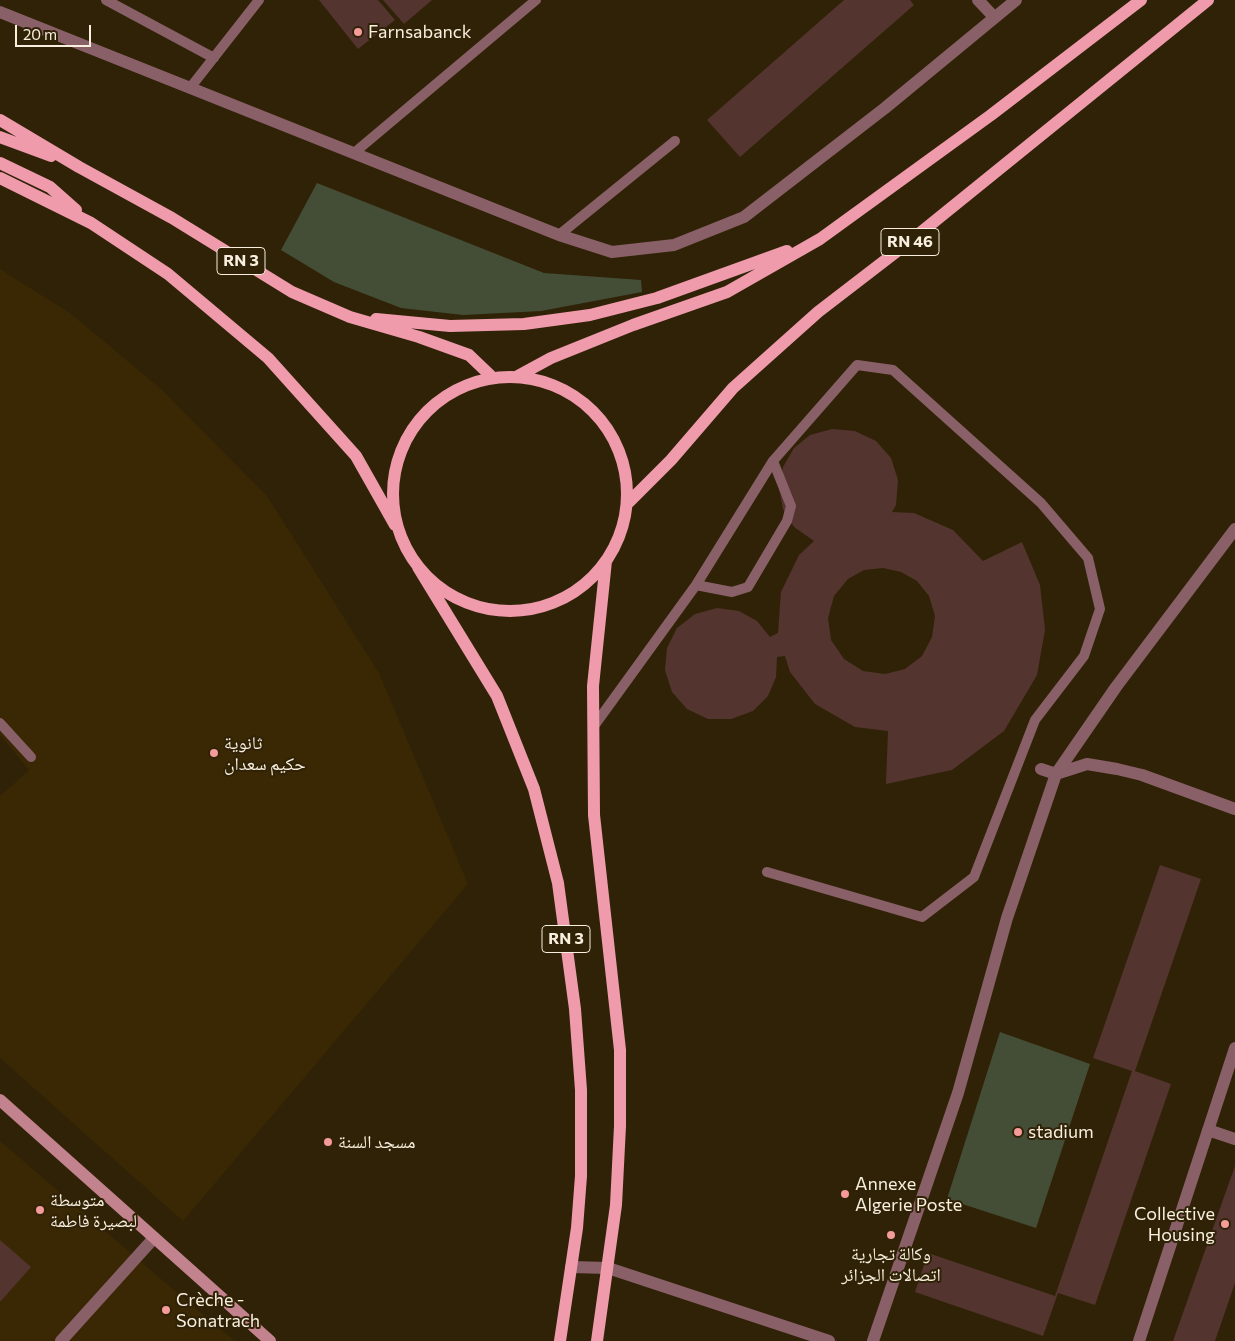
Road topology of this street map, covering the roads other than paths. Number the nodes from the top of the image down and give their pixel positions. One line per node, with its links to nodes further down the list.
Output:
1 (106, 0): 10 (lane)
2 (259, 0): 10 (lane)
3 (536, 0): 15 (lane)
4 (978, 0): 9 (street)
5 (1016, 0): 9 (street)
6 (1141, 0): 21 (main road)
7 (1208, 0): 26 (main road, RN 46)
8 (0, 12): 11 (street)
9 (994, 18): 20 (street)
10 (214, 58): 11 (lane)
11 (190, 88): 15 (street)
12 (0, 120): 17 (main road, RN 3)
13 (0, 137): 17 (main road, RN 3)
14 (675, 142): 20 (lane)
15 (354, 153): 20 (street)
16 (0, 162): 19 (main road)
17 (79, 167): 22 (main road, RN 3)
18 (0, 178): 19 (main road)
19 (91, 223): 28 (main road)
20 (559, 236)
21 (820, 239): 22 (main road); 23 (main road)
22 (350, 317): 24 (main road, RN 3)
23 (516, 376): 24 (main road); 26 (main road)
24 (492, 377): 28 (main road)
25 (773, 461): 31 (lane); 31 (lane); 38 (lane)
26 (629, 502): 29 (main road)
27 (1235, 529): 36 (street)
28 (398, 532): 30 (main road)
29 (606, 561): 30 (main road); 33 (main road, RN 3)
30 (418, 567): 44 (main road, RN 3)
31 (696, 585): 33 (lane)
32 (0, 723): 34 (lane)
33 (594, 726): 45 (main road, RN 3)
34 (31, 758)
35 (1041, 769): 36 (street)
36 (1056, 774): 37 (street); 52 (street)
37 (1235, 809)
38 (767, 872)
39 (1235, 1048): 41 (street)
40 (0, 1100): 43 (street)
41 (1208, 1130): 42 (street); 53 (street)
42 (1235, 1139)
43 (154, 1238): 47 (street); 48 (street)
44 (571, 1267): 45 (street); 49 (main road, RN 3)
45 (608, 1268): 46 (street); 50 (main road, RN 3)
46 (797, 1336): 51 (street)
47 (61, 1341)
48 (270, 1341)
49 (560, 1341)
50 (597, 1341)
51 (829, 1341)
52 (873, 1341)
53 (1138, 1341)

